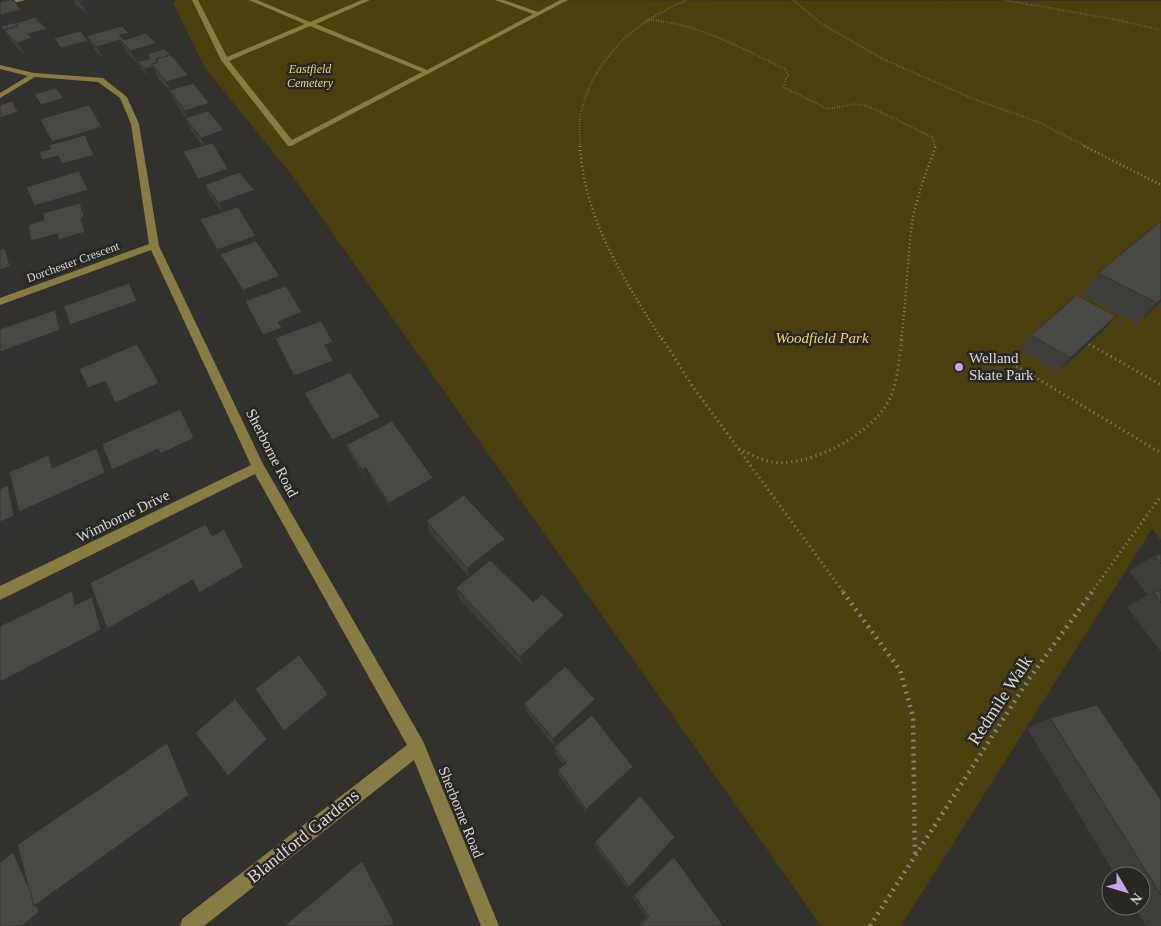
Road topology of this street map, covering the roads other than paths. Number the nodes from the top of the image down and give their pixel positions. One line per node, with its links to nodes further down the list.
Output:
1 (22, 0): 7 (street)
2 (195, 0): 10 (street)
3 (252, 0): 9 (street)
4 (367, 0): 9 (street)
5 (498, 0): 8 (street)
6 (566, 0): 8 (street)
7 (0, 5)
8 (538, 14): 12 (street)
9 (310, 24): 10 (street); 12 (street)
10 (225, 60): 12 (street)
11 (0, 67): 13 (street, Sherborne Road)
12 (427, 72)
13 (34, 75): 14 (street); 15 (street, Sherborne Road)
14 (0, 96)
15 (154, 246): 16 (street, Dorchester Crescent); 17 (street, Sherborne Road)
16 (0, 302)
17 (258, 467): 18 (street, Wimborne Drive); 19 (street, Sherborne Road)
18 (0, 593)
19 (417, 747): 20 (street, Blandford Gardens); 21 (street, Sherborne Road)
20 (189, 926)
21 (490, 926)

